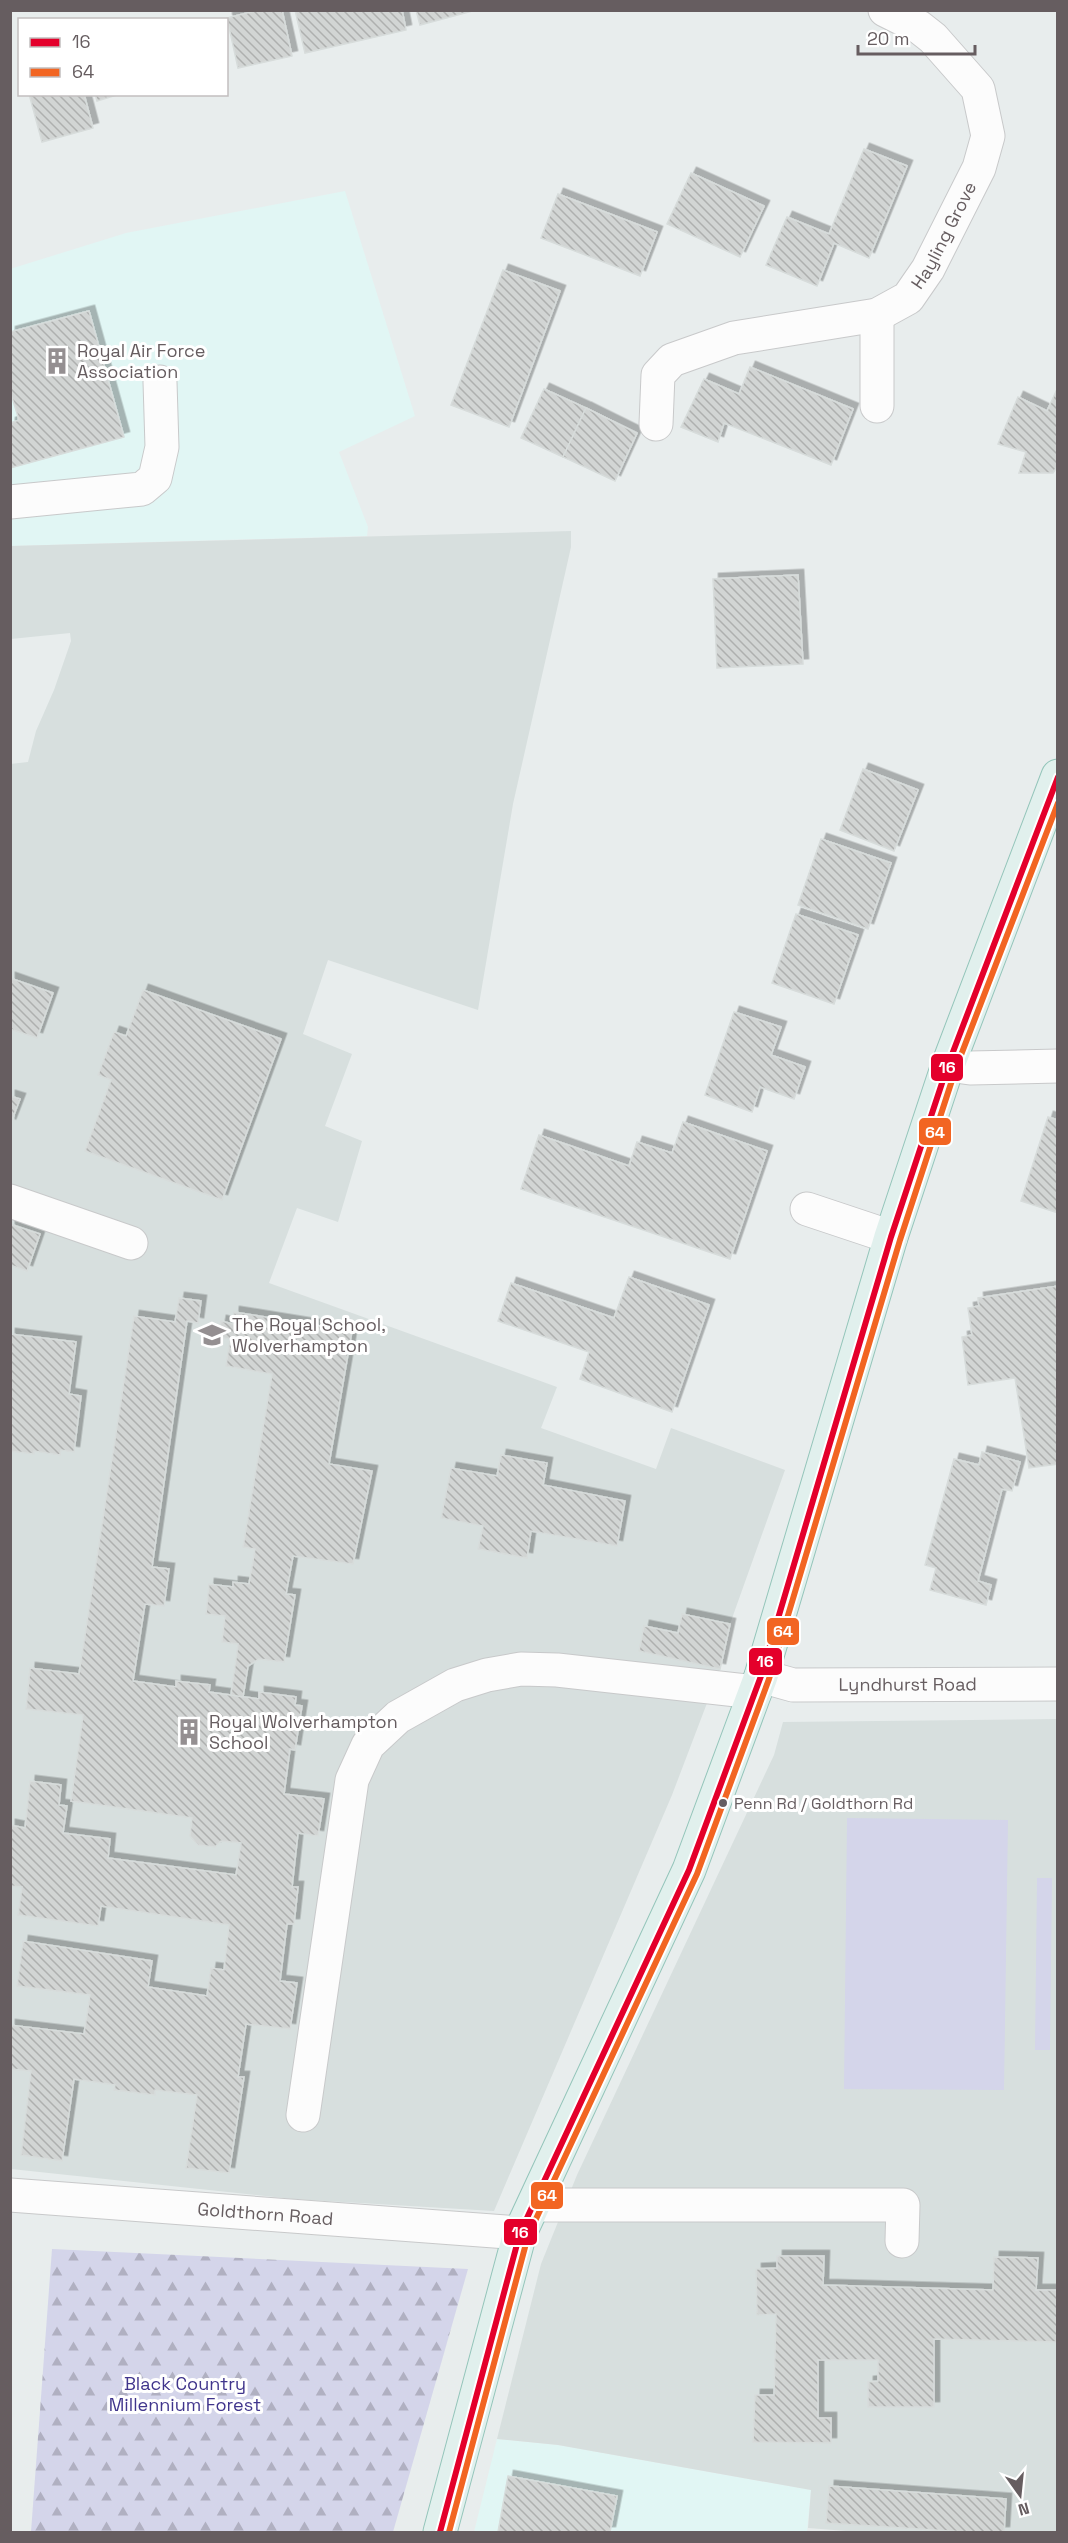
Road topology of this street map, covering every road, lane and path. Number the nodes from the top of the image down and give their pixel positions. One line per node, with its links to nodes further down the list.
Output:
1 (885, 10): 2 (street, Hayling Grove)
2 (877, 315): 4 (street); 5 (street, Hayling Grove)
3 (160, 382): 6 (street)
4 (877, 406)
5 (656, 424)
6 (10, 502)
7 (1058, 776): 8 (highway)
8 (948, 1065): 9 (street); 12 (highway)
9 (1058, 1066)
10 (10, 1201): 13 (street)
11 (807, 1209): 12 (street)
12 (891, 1236): 14 (highway)
13 (131, 1243)
14 (758, 1684): 15 (street, Lyndhurst Road); 16 (street, Lyndhurst Road); 18 (highway)
15 (1058, 1684)
16 (303, 2115)
17 (10, 2195): 19 (street, Goldthorn Road)
18 (535, 2205): 19 (highway); 20 (street)
19 (520, 2233): 21 (highway)
20 (902, 2241)
21 (440, 2532)

